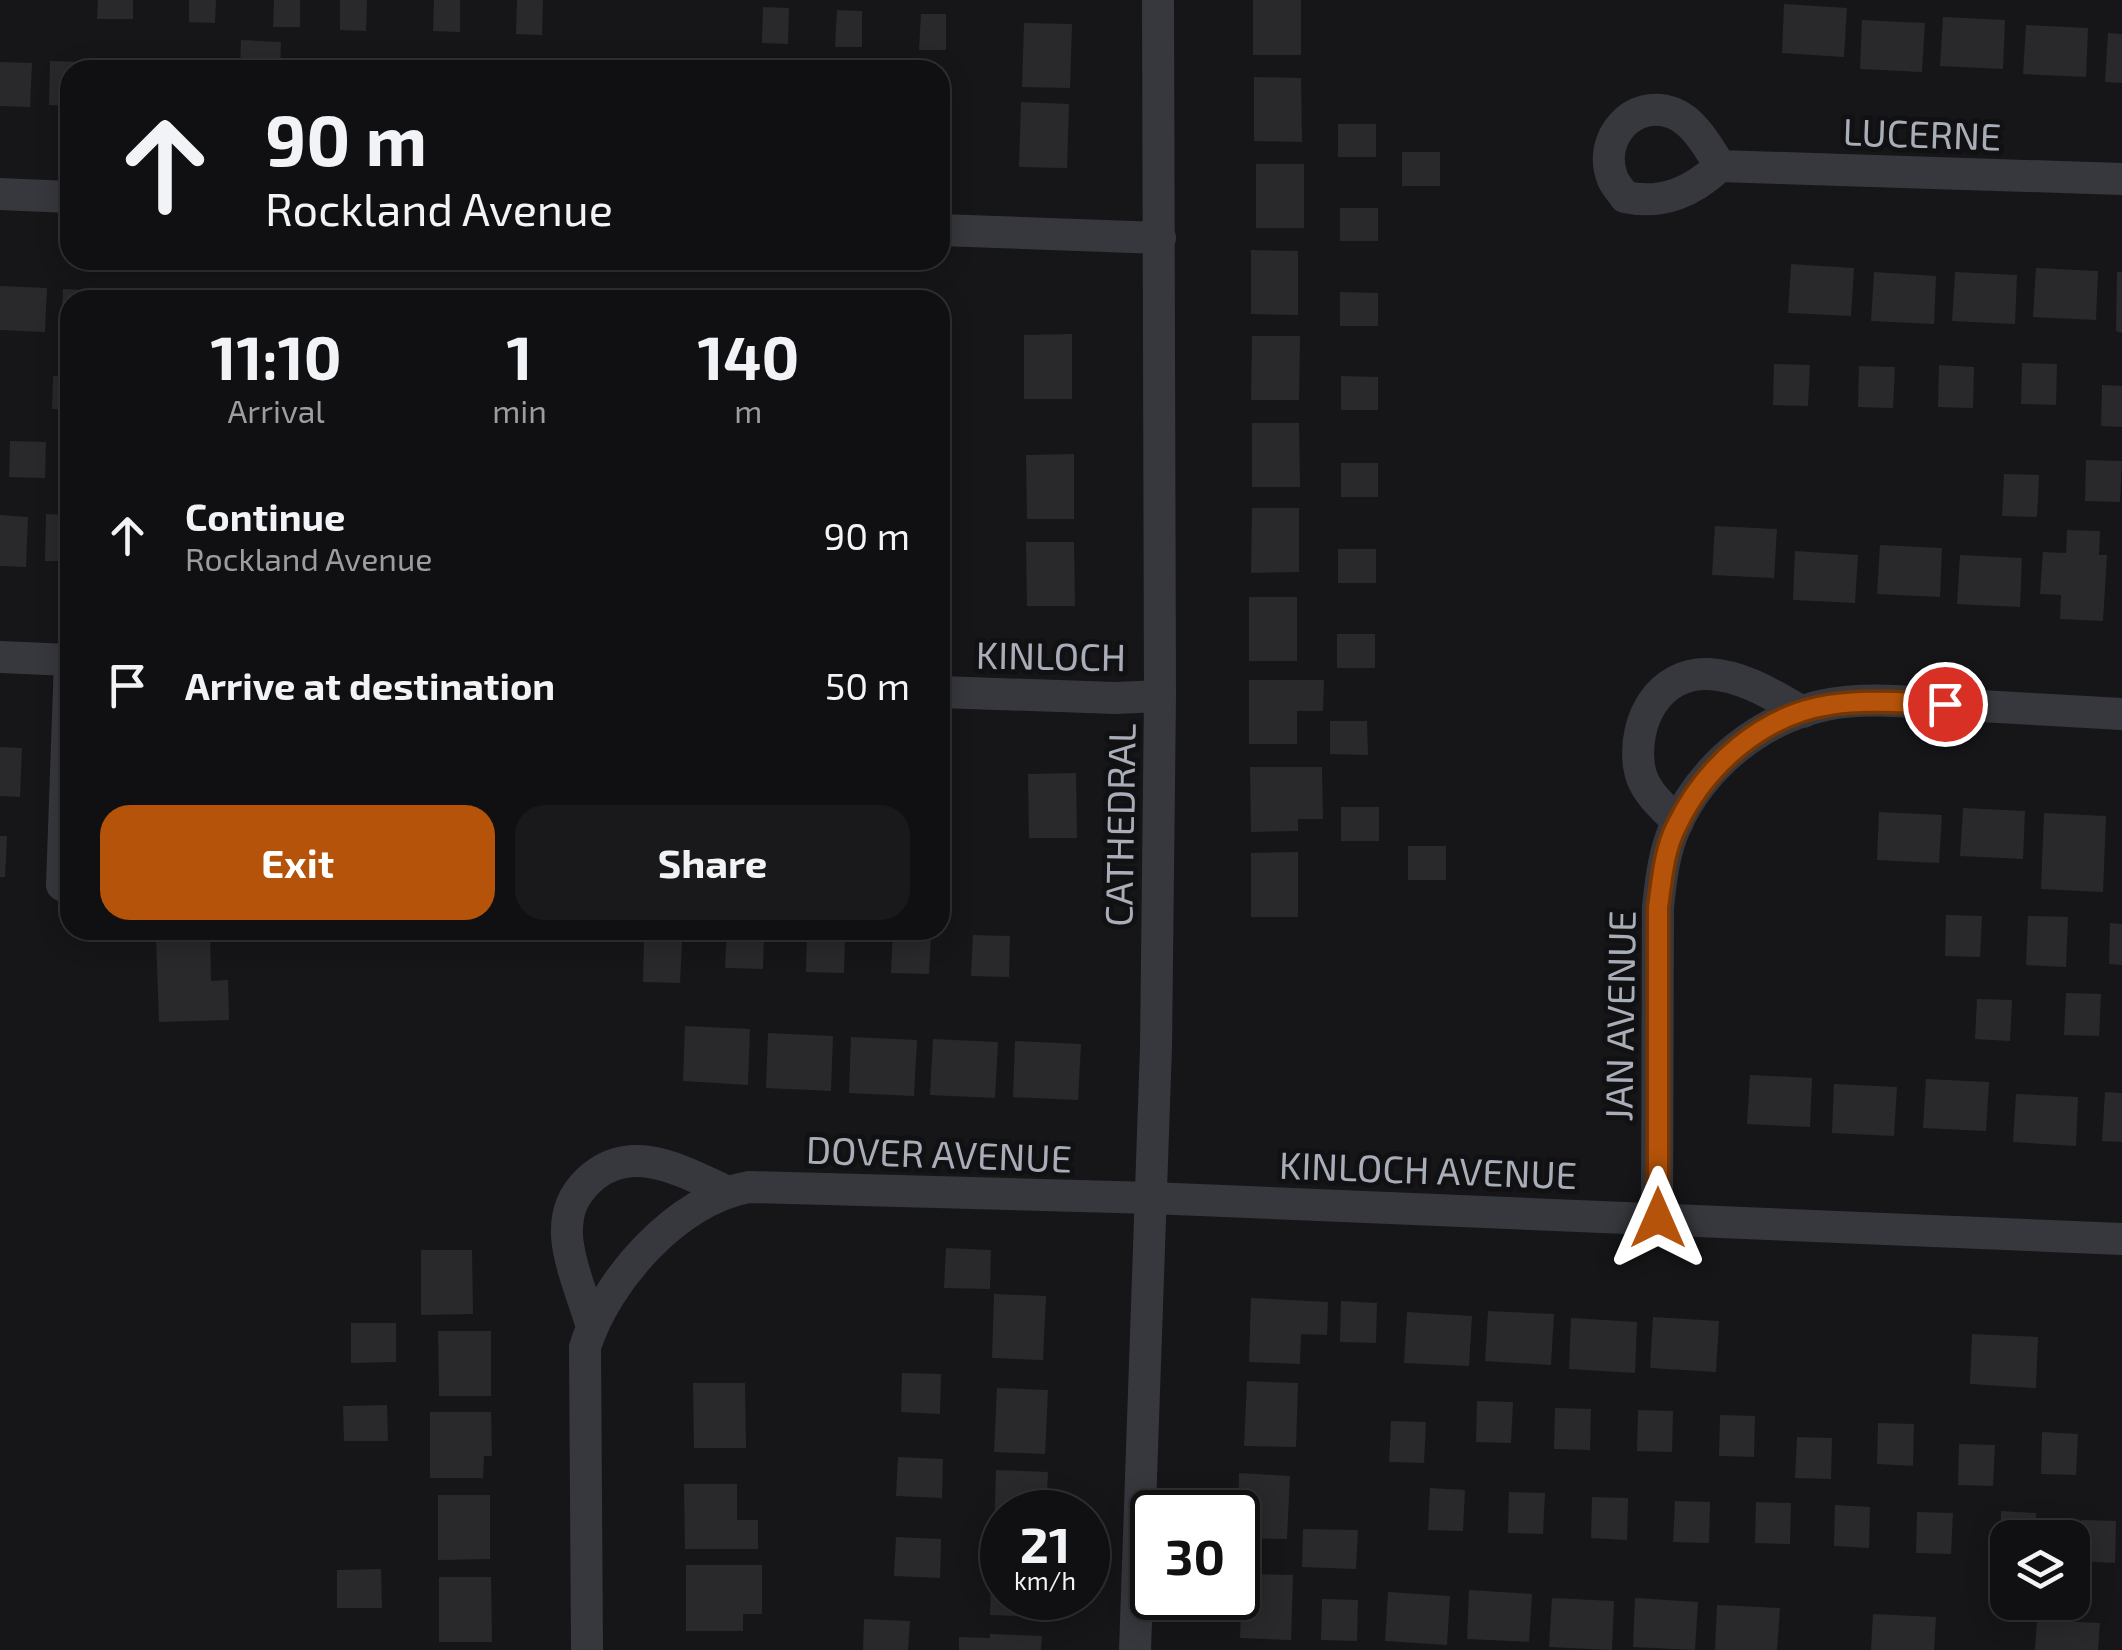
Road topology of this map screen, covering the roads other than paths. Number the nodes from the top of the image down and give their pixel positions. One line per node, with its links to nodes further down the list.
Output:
1 (1158, 0): 7 (street, CATHEDRAL)
2 (1720, 166): 3 (street, LUCERNE)
3 (2122, 179)
4 (0, 194): 5 (street)
5 (60, 197)
6 (950, 230): 7 (street)
7 (1160, 238): 11 (street, CATHEDRAL)
8 (0, 657): 9 (street)
9 (60, 660)
10 (950, 692): 11 (street, KINLOCH)
11 (1160, 696): 16 (street, CATHEDRAL)
12 (1803, 712): 13 (street, JAN AVENUE); 14 (street, JAN AVENUE); 14 (street)
13 (2122, 714)
14 (1678, 822): 17 (street, JAN AVENUE)
15 (726, 1191): 16 (street, DOVER AVENUE); 19 (street, DOVER AVENUE); 19 (street, DOVER AVENUE)
16 (1151, 1198): 17 (street, KINLOCH AVENUE); 21 (street, CATHEDRAL)
17 (1658, 1218): 18 (street, KINLOCH AVENUE)
18 (2122, 1239)
19 (592, 1327): 20 (street, DOVER AVENUE)
20 (587, 1650)
21 (1135, 1650)

